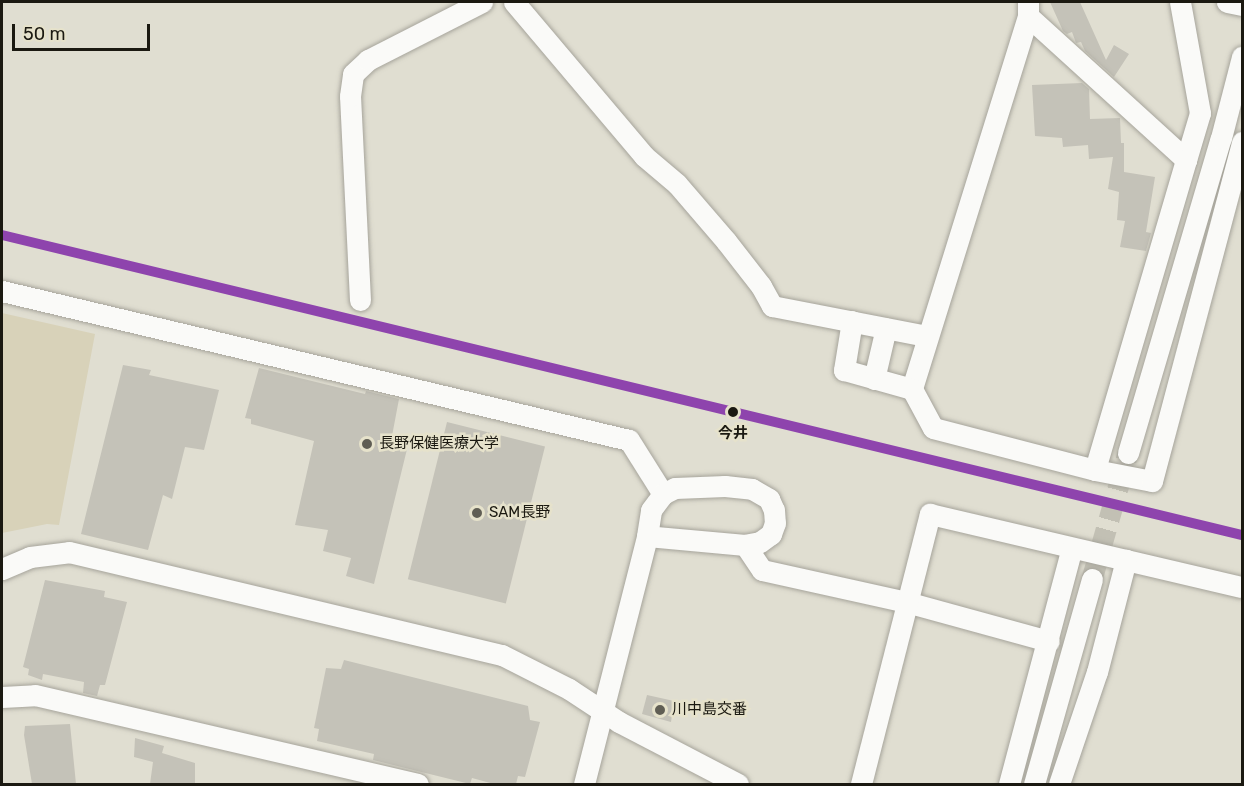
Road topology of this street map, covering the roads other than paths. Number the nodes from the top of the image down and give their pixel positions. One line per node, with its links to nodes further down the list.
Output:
1 (482, 2): 11 (street)
2 (514, 2): 12 (street)
3 (1180, 2): 9 (street)
4 (1227, 2): 5 (street)
5 (1242, 5)
6 (1028, 9): 9 (street); 14 (street)
7 (1242, 57): 17 (street)
8 (1241, 155): 18 (street)
9 (1186, 160): 18 (street)
10 (2, 291): 19 (street)
11 (360, 300)
12 (852, 321): 13 (street); 15 (street)
13 (886, 328): 14 (street); 15 (street)
14 (927, 336): 16 (street)
15 (874, 379): 16 (street)
16 (912, 389): 18 (street)
17 (1128, 453)
18 (1095, 470)
19 (663, 494): 20 (street); 21 (street)
20 (647, 536): 21 (street); 30 (street)
21 (745, 545): 27 (street)
22 (1072, 548): 23 (street); 27 (street); 28 (street)
23 (1126, 560): 26 (street); 37 (street)
24 (2, 569): 30 (street)
25 (1092, 579): 36 (street)
26 (1242, 587)
27 (906, 602): 28 (street); 34 (street)
28 (1049, 641): 35 (street)
29 (2, 698): 31 (street)
30 (602, 710): 32 (street); 33 (street)
31 (418, 784)
32 (584, 784)
33 (738, 784)
34 (861, 784)
35 (1009, 784)
36 (1034, 784)
37 (1059, 784)

